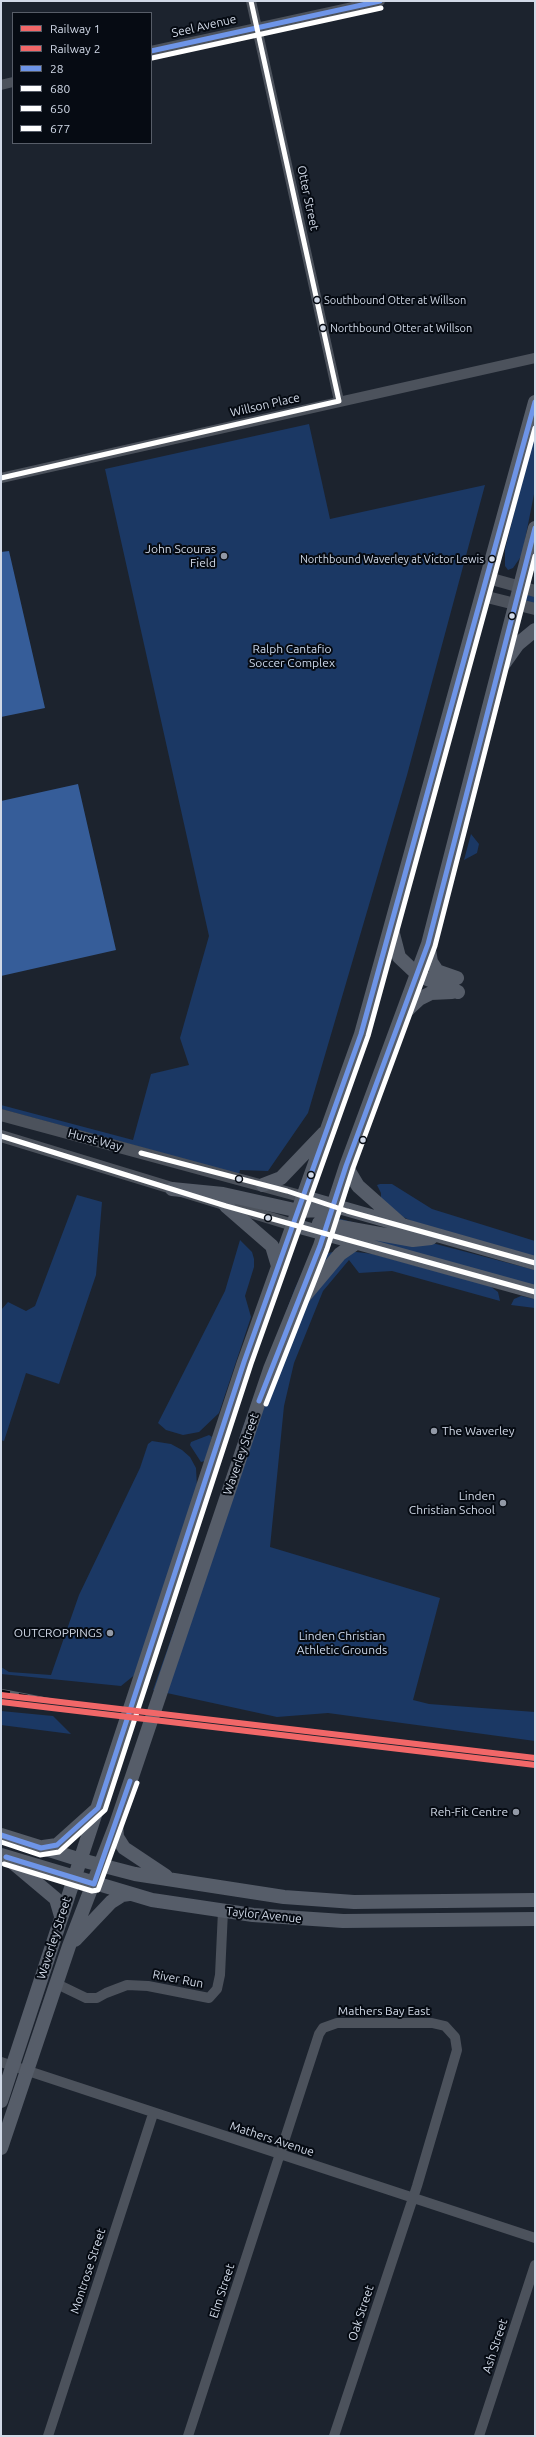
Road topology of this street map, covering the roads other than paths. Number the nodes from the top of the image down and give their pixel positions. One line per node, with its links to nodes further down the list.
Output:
1 (252, 1): 3 (street, Otter Street)
2 (380, 1): 3 (street, Seel Avenue)
3 (257, 28): 4 (street, Seel Avenue); 8 (street, Otter Street)
4 (152, 51)
5 (12, 82): 6 (street)
6 (1, 85)
7 (535, 358): 8 (street, Willson Place)
8 (339, 401): 10 (street, Willson Place)
9 (535, 402): 13 (main road, Waverley Street)
10 (1, 478)
11 (534, 533): 12 (main road); 14 (main road, Waverley Street)
12 (535, 560)
13 (488, 578): 14 (street); 16 (main road, Waverley Street)
14 (520, 587): 15 (street); 17 (main road, Waverley Street)
15 (535, 591)
16 (483, 596): 17 (street); 21 (main road, Waverley Street)
17 (516, 604): 18 (street); 20 (main road, Waverley Street)
18 (535, 609)
19 (535, 630): 20 (main road)
20 (498, 672): 22 (main road, Waverley Street)
21 (390, 925): 23 (main road); 27 (main road, Waverley Street)
22 (428, 944): 23 (main road, Waverley Street); 24 (main road)
23 (418, 974): 25 (main road, Waverley Street); 25 (main road)
24 (457, 978)
25 (404, 1014): 29 (main road, Waverley Street)
26 (1, 1115): 30 (street, Hurst Way)
27 (327, 1130): 30 (main road); 32 (main road, Waverley Street)
28 (1, 1136): 31 (street, Hurst Way)
29 (346, 1166): 34 (main road, Waverley Street); 37 (main road)
30 (263, 1185): 32 (street, Hurst Way)
31 (172, 1189): 33 (street, Hurst Way); 35 (main road)
32 (304, 1197): 34 (main road); 35 (main road, Waverley Street)
33 (226, 1206): 36 (street, Hurst Way); 42 (main road)
34 (333, 1206): 35 (main road); 37 (main road); 38 (main road, Waverley Street)
35 (298, 1210): 36 (main road, Waverley Street)
36 (293, 1225): 38 (main road); 42 (main road, Waverley Street)
37 (405, 1228): 39 (main road)
38 (325, 1229): 39 (main road); 40 (main road); 44 (main road, Waverley Street)
39 (440, 1237): 41 (main road)
40 (356, 1243): 43 (main road); 44 (main road)
41 (535, 1263)
42 (278, 1266): 45 (main road, Waverley Street)
43 (535, 1292)
44 (292, 1312): 46 (main road, Waverley Street)
45 (98, 1808): 48 (main road); 50 (main road, Waverley Street)
46 (116, 1824): 51 (main road, Waverley Street); 53 (main road)
47 (1, 1835): 48 (main road, Taylor Avenue)
48 (42, 1848): 50 (main road, Taylor Avenue)
49 (4, 1856): 52 (main road, Taylor Avenue); 58 (main road)
50 (81, 1860): 51 (main road, Taylor Avenue); 52 (main road, Waverley Street)
51 (100, 1866): 53 (main road, Taylor Avenue); 54 (main road, Waverley Street)
52 (74, 1878): 54 (main road, Taylor Avenue); 58 (main road, Waverley Street)
53 (176, 1881): 56 (main road, Taylor Avenue)
54 (94, 1884): 55 (main road, Taylor Avenue); 60 (main road, Waverley Street)
55 (129, 1894): 57 (main road, Taylor Avenue); 60 (main road)
56 (535, 1900)
57 (223, 1911): 59 (main road, Taylor Avenue); 61 (street, River Run)
58 (61, 1916): 62 (main road, Waverley Street)
59 (535, 1919)
60 (69, 1946): 61 (main road, Waverley Street)
61 (57, 1984): 63 (main road, Waverley Street)
62 (7, 2064): 63 (street, Mathers Avenue); 64 (main road, Waverley Street)
63 (26, 2071): 65 (street, Mathers Avenue); 66 (main road, Waverley Street)
64 (1, 2101)
65 (153, 2114): 67 (street, Mathers Avenue); 71 (street, Montrose Street)
66 (1, 2148)
67 (281, 2155): 68 (street, Mathers Avenue); 68 (street, Mathers Bay East); 72 (street, Elm Street)
68 (413, 2198): 69 (street, Mathers Avenue); 73 (street, Oak Street)
69 (535, 2238)
70 (535, 2265): 74 (street, Ash Street)
71 (48, 2436)
72 (188, 2436)
73 (334, 2436)
74 (479, 2436)

